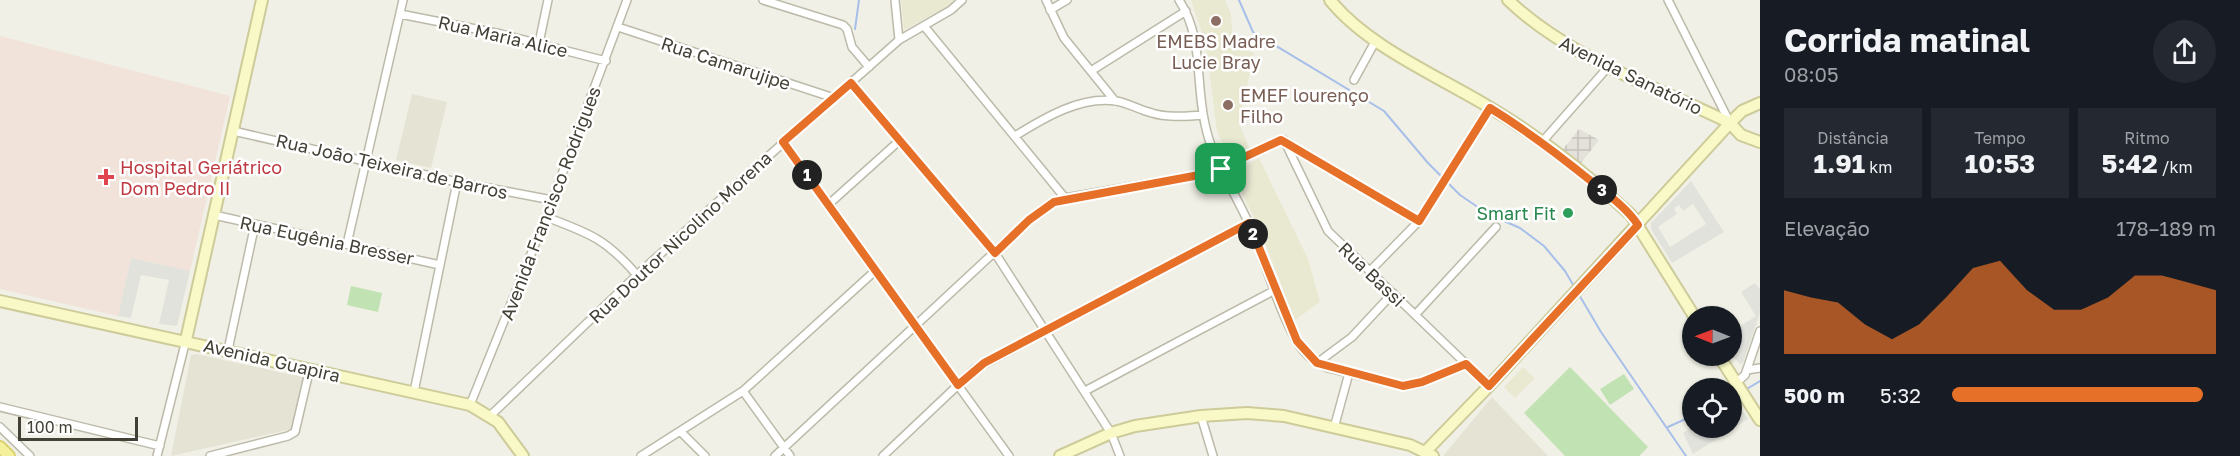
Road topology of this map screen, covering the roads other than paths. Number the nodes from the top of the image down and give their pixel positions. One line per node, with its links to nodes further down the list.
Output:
1 (262, 0): 35 (street)
2 (404, 0): 16 (street)
3 (548, 0): 21 (street)
4 (627, 0): 17 (street, Avenida Francisco Rodrigues)
5 (763, 0): 24 (street)
6 (895, 0): 19 (street)
7 (962, 0): 18 (street, Rua Doutor Nicolino Morena)
8 (1046, 0): 14 (street)
9 (1067, 0): 14 (street)
10 (1179, 0): 15 (street)
11 (1330, 0): 20 (street)
12 (1508, 0): 23 (street, Avenida Sanatório)
13 (1668, 0): 32 (street)
14 (1050, 10): 25 (street)
15 (1186, 11): 25 (street); 33 (street)
16 (400, 14): 21 (street, Rua Maria Alice); 42 (street)
17 (618, 27): 22 (street, Avenida Francisco Rodrigues); 28 (street, Rua Camarujipe)
18 (924, 27): 19 (street, Rua Doutor Nicolino Morena); 36 (street)
19 (899, 40): 24 (street, Rua Doutor Nicolino Morena)
20 (1376, 40): 26 (street); 31 (street)
21 (538, 43): 22 (street, Rua Maria Alice)
22 (606, 61): 46 (street, Avenida Francisco Rodrigues)
23 (1609, 66): 32 (street, Avenida Sanatório); 40 (street)
24 (869, 67): 27 (street, Rua Doutor Nicolino Morena)
25 (1091, 71): 29 (street)
26 (1354, 80)
27 (851, 83): 28 (street, Rua Doutor Nicolino Morena); 37 (street)
28 (834, 98): 39 (street, Rua Doutor Nicolino Morena)
29 (1115, 101): 33 (street); 36 (street)
30 (1760, 103): 34 (street)
31 (1490, 108): 40 (street); 50 (street)
32 (1719, 111): 34 (street, Avenida Sanatório)
33 (1203, 115): 43 (street)
34 (1730, 123): 41 (street, Avenida Sanatório); 53 (street)
35 (233, 130): 42 (street, Rua João Teixeira de Barros); 48 (street)
36 (1016, 136): 45 (street)
37 (899, 141): 47 (street); 56 (street)
38 (1286, 141): 43 (street); 50 (street); 59 (street, Rua Bassi)
39 (783, 142): 47 (street); 60 (street, Rua Doutor Nicolino Morena)
40 (1542, 142): 53 (street)
41 (1760, 142)
42 (364, 160): 44 (street, Rua João Teixeira de Barros); 55 (street)
43 (1221, 169): 45 (street); 51 (street)
44 (457, 182): 46 (street, Rua João Teixeira de Barros); 57 (street)
45 (1065, 198): 56 (street)
46 (552, 200): 49 (street, Avenida Francisco Rodrigues)
47 (829, 204): 58 (street)
48 (214, 215): 52 (street, Rua Eugênia Bresser); 69 (street)
49 (546, 217): 60 (street); 84 (street, Avenida Francisco Rodrigues)
50 (1419, 221): 59 (street)
51 (1249, 223): 61 (street); 67 (street)
52 (255, 224): 55 (street, Rua Eugênia Bresser); 70 (street)
53 (1638, 225): 64 (street); 79 (street)
54 (1496, 227): 65 (street)
55 (347, 244): 57 (street, Rua Eugênia Bresser)
56 (995, 253): 66 (street); 67 (street)
57 (440, 265): 83 (street)
58 (876, 270): 66 (street); 80 (street)
59 (1370, 271): 62 (street, Rua Bassi)
60 (637, 275): 86 (street, Rua Doutor Nicolino Morena)
61 (1275, 290): 71 (street); 81 (street)
62 (1393, 293): 65 (street, Rua Bassi); 71 (street)
63 (0, 301): 69 (street, Avenida Guapira)
64 (1688, 306)
65 (1415, 315): 72 (street, Rua Bassi)
66 (917, 327): 78 (street); 95 (street)
67 (1045, 330): 78 (street); 81 (street)
68 (1760, 334): 75 (street)
69 (186, 340): 70 (street, Avenida Guapira); 94 (street)
70 (228, 350): 73 (street, Avenida Guapira)
71 (1317, 363): 76 (street)
72 (1466, 364): 76 (street); 79 (street, Rua Bassi)
73 (310, 368): 83 (street, Avenida Guapira); 101 (street)
74 (1760, 368): 75 (street)
75 (1747, 370): 77 (street)
76 (1349, 372): 91 (street)
77 (1742, 383)
78 (958, 385): 106 (street); 107 (street)
79 (1489, 386): 97 (street)
80 (743, 391): 92 (street); 95 (street)
81 (1085, 391): 93 (street)
82 (1742, 391): 89 (street)
83 (414, 392): 84 (street, Avenida Guapira)
84 (470, 405): 86 (street, Avenida Guapira)
85 (0, 407): 94 (street)
86 (491, 415): 98 (street, Avenida Guapira)
87 (1201, 416): 91 (street); 93 (street); 110 (street)
88 (0, 420): 90 (street)
89 (1760, 420)
90 (1, 428): 99 (street)
91 (1334, 428): 96 (street)
92 (681, 432): 102 (street); 103 (street)
93 (1111, 433): 108 (street); 109 (street)
94 (160, 446): 100 (street)
95 (783, 447): 104 (street); 105 (street)
96 (1410, 450): 97 (street)
97 (1429, 453)
98 (521, 455)
99 (30, 456)
100 (157, 456)
101 (210, 456)
102 (641, 456)
103 (705, 456)
104 (775, 456)
105 (790, 456)
106 (883, 456)
107 (1009, 456)
108 (1060, 456)
109 (1120, 456)
110 (1213, 456)

